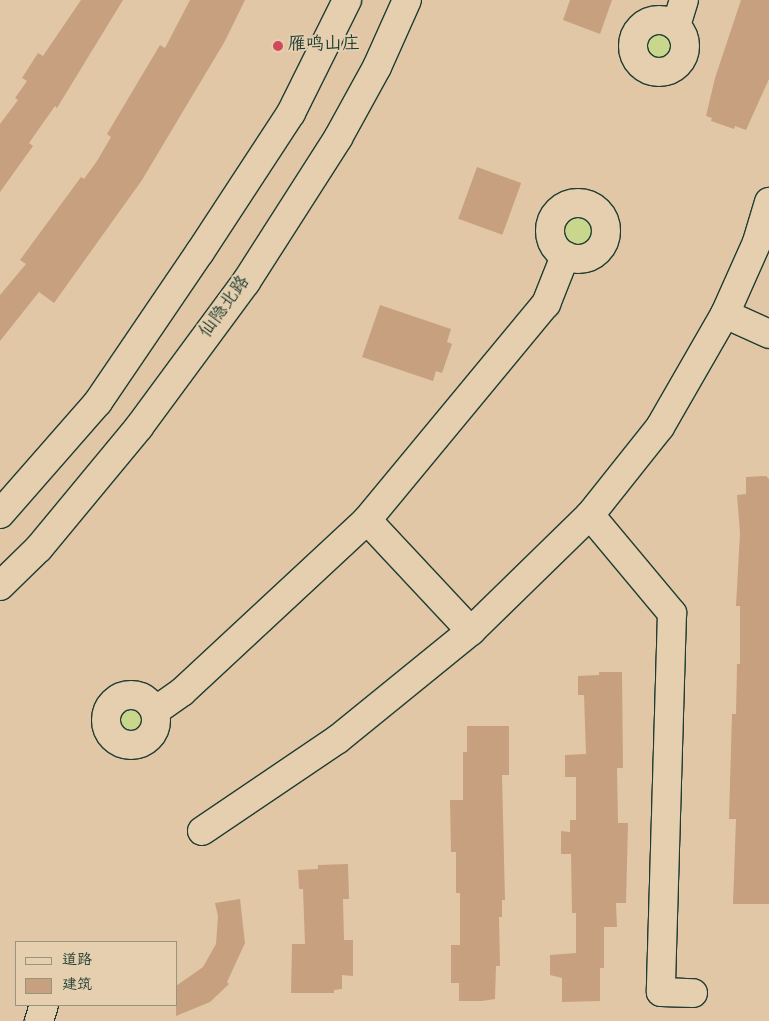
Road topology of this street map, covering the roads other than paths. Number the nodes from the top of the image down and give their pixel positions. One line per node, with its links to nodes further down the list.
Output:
1 (347, 0): 9 (main road)
2 (406, 0): 12 (main road, 仙隐北路)
3 (684, 0): 4 (main road)
4 (676, 26)
5 (769, 202): 7 (main road)
6 (565, 256): 11 (main road)
7 (726, 314): 8 (main road); 10 (main road)
8 (769, 334)
9 (0, 514)
10 (590, 515): 13 (main road); 16 (main road)
11 (367, 520): 13 (main road); 14 (main road)
12 (0, 586)
13 (471, 631): 15 (main road)
14 (154, 711)
15 (202, 831)
16 (692, 993)
17 (44, 1006): 18 (main road)
18 (39, 1021)

